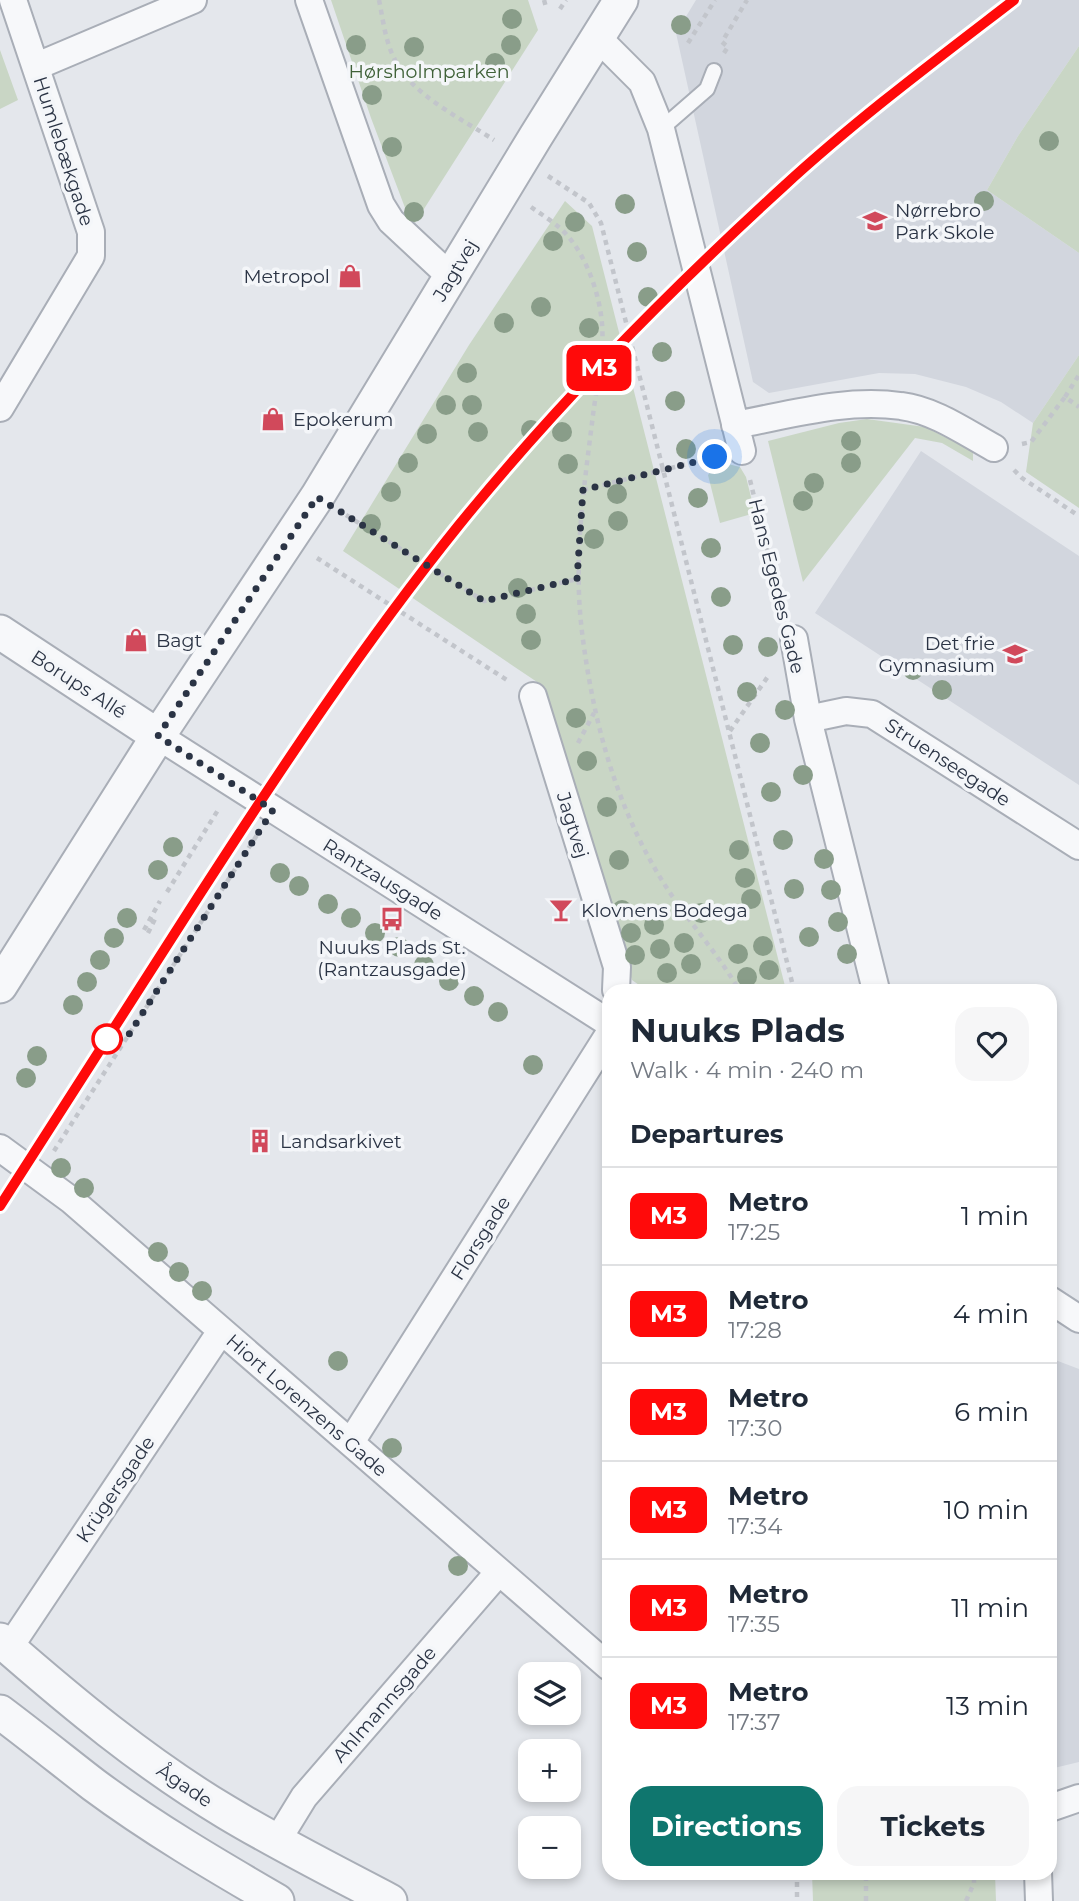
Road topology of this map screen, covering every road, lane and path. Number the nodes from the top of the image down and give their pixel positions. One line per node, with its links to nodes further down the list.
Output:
1 (13, 0): 14 (street, Humlebækgade)
2 (193, 0): 14 (street)
3 (309, 0): 19 (street)
4 (379, 0): 17 (path)
5 (544, 0): 11 (path)
6 (556, 0): 7 (path)
7 (566, 0)
8 (715, 0): 13 (path)
9 (747, 0): 15 (path)
10 (618, 1): 12 (street, Jagtvej)
11 (546, 8)
12 (598, 38): 16 (street); 17 (street, Jagtvej)
13 (688, 43)
14 (37, 66): 23 (street, Humlebækgade)
15 (714, 72): 16 (lane)
16 (661, 129): 24 (street)
17 (522, 159): 18 (street, Jagtvej); 26 (path)
18 (504, 187): 19 (street, Jagtvej); 27 (path)
19 (451, 277): 28 (street, Jagtvej)
20 (1079, 375): 21 (path)
21 (1065, 397): 22 (path); 25 (path)
22 (1079, 407)
23 (0, 408)
24 (739, 438): 25 (street); 26 (path); 33 (path, Hans Egedes Gade)
25 (994, 449): 29 (path)
26 (662, 470): 27 (path); 36 (path)
27 (583, 490): 31 (path)
28 (317, 497): 30 (street, Jagtvej); 31 (path)
29 (1079, 516)
30 (290, 540): 34 (path); 37 (street, Jagtvej)
31 (577, 579): 45 (path)
32 (0, 632): 37 (street, Borups Allé)
33 (794, 639): 35 (street, Hans Egedes Gade); 36 (path)
34 (533, 696): 44 (street, Jagtvej)
35 (808, 719): 40 (street, Struenseegade); 47 (street, Hans Egedes Gade)
36 (729, 732): 46 (path)
37 (158, 736): 38 (street, Rantzausgade); 48 (street, Jagtvej)
38 (273, 810): 49 (street, Rantzausgade); 52 (path)
39 (200, 838): 41 (path)
40 (1079, 846)
41 (167, 892)
42 (160, 901): 43 (path)
43 (155, 919)
44 (616, 984)
45 (735, 984)
46 (792, 984)
47 (874, 984)
48 (0, 986)
49 (602, 1019)
50 (602, 1045): 56 (street, Florsgade)
51 (0, 1148): 52 (street, Hiort Lorenzens Gade)
52 (38, 1175): 55 (street, Hiort Lorenzens Gade)
53 (1057, 1305): 54 (street)
54 (1079, 1319)
55 (221, 1331): 56 (street, Hiort Lorenzens Gade); 58 (street, Krügersgade)
56 (351, 1442): 57 (street, Hiort Lorenzens Gade)
57 (498, 1573): 59 (street, Hiort Lorenzens Gade); 63 (street, Ahlmannsgade)
58 (4, 1644): 63 (street, Ågade)
59 (602, 1661)
60 (0, 1713): 68 (street)
61 (1079, 1798): 62 (street)
62 (1057, 1806)
63 (277, 1841): 69 (street, Ågade)
64 (797, 1880): 70 (path)
65 (866, 1880): 71 (path)
66 (974, 1880): 72 (path)
67 (1038, 1880): 73 (street)
68 (277, 1901)
69 (390, 1901)
70 (797, 1901)
71 (866, 1901)
72 (966, 1901)
73 (1039, 1901)

